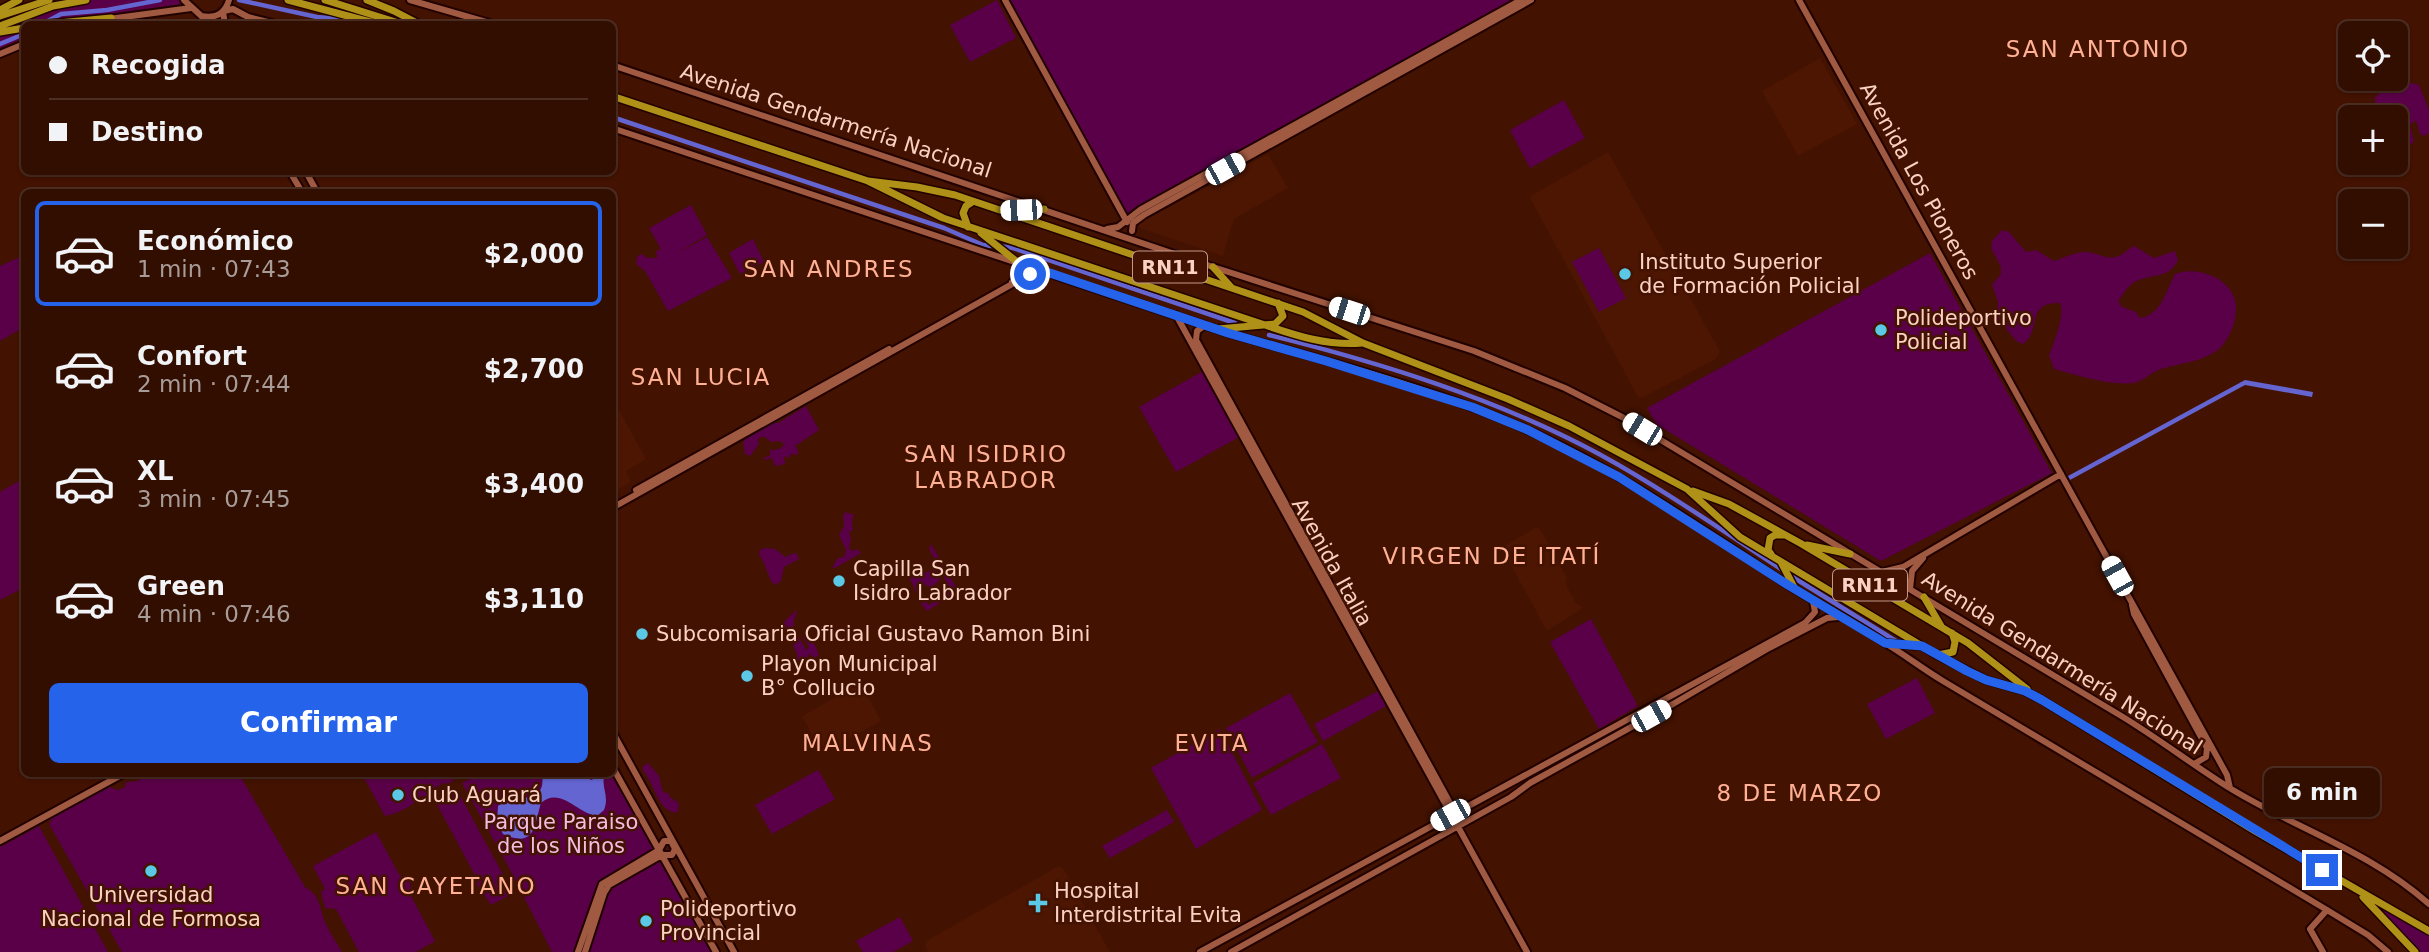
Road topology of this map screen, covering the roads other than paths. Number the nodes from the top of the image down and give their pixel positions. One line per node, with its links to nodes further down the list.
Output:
1 (19, 0): 15 (highway)
2 (86, 0): 13 (highway)
3 (184, 0): 14 (main road)
4 (229, 0): 16 (main road)
5 (288, 0): 17 (highway)
6 (325, 0): 17 (highway)
7 (367, 0): 28 (highway)
8 (410, 0): 29 (main road)
9 (1004, 0): 42 (main road)
10 (1521, 0): 42 (main road)
11 (1531, 0): 46 (main road)
12 (1799, 0): 58 (main road, Avenida Los Pioneros)
13 (51, 3): 18 (highway); 30 (highway)
14 (191, 8): 19 (main road); 20 (main road)
15 (0, 10)
16 (223, 12): 19 (main road); 24 (main road); 25 (main road)
17 (359, 14): 26 (highway); 27 (highway)
18 (0, 16)
19 (201, 16): 23 (main road)
20 (111, 18): 21 (highway); 22 (main road)
21 (80, 21)
22 (98, 21)
23 (207, 21)
24 (224, 21)
25 (264, 21)
26 (372, 21)
27 (389, 21)
28 (414, 21)
29 (483, 21)
30 (0, 26)
31 (21, 28): 32 (highway)
32 (0, 32)
33 (21, 45): 34 (main road)
34 (0, 54)
35 (616, 66): 40 (main road, Avenida Gendarmería Nacional)
36 (616, 97): 38 (highway, RN11)
37 (616, 129): 48 (main road)
38 (868, 181): 39 (highway, RN11); 43 (highway, RN11)
39 (972, 202): 41 (highway, RN11); 43 (highway)
40 (1044, 209): 41 (highway); 45 (main road, Avenida Gendarmería Nacional)
41 (998, 210): 51 (highway, RN11)
42 (1126, 219): 45 (main road); 46 (main road)
43 (968, 227): 44 (highway, RN11)
44 (978, 230): 48 (highway); 55 (highway, RN11)
45 (1105, 230): 47 (main road, Avenida Gendarmería Nacional)
46 (1132, 231): 47 (main road)
47 (1136, 240): 49 (main road, Avenida Gendarmería Nacional)
48 (1016, 261): 50 (main road); 60 (main road)
49 (1213, 267): 51 (highway); 64 (main road, Avenida Gendarmería Nacional)
50 (1044, 271): 53 (main road); 61 (main road)
51 (1232, 288): 52 (highway, RN11)
52 (1278, 303): 55 (highway); 57 (highway, RN11)
53 (1176, 315): 54 (main road); 86 (main road, Avenida Italia)
54 (1205, 325): 56 (main road); 86 (main road, Avenida Italia)
55 (1265, 326): 56 (highway); 57 (highway, RN11)
56 (1218, 329): 69 (main road)
57 (1363, 343): 59 (highway, RN11)
58 (2061, 474): 65 (main road); 72 (main road, Avenida Los Pioneros)
59 (1687, 489): 62 (highway, RN11); 66 (highway, RN11)
60 (616, 503)
61 (616, 503)
62 (1786, 535): 63 (highway, RN11); 66 (highway)
63 (1800, 543): 64 (highway); 75 (highway, RN11)
64 (1850, 554): 68 (main road, Avenida Gendarmería Nacional)
65 (1926, 554): 68 (main road); 70 (main road)
66 (1773, 556): 67 (highway, RN11)
67 (1781, 561): 69 (highway); 78 (highway, RN11)
68 (1880, 572): 70 (main road, Avenida Gendarmería Nacional)
69 (1795, 589): 73 (main road)
70 (1910, 589): 71 (main road, Avenida Gendarmería Nacional)
71 (1924, 597): 75 (highway); 82 (main road, Avenida Gendarmería Nacional)
72 (2130, 599): 82 (main road, Avenida Los Pioneros); 85 (main road, Avenida Los Pioneros)
73 (1813, 601): 74 (main road); 86 (main road)
74 (1840, 617): 77 (main road); 87 (main road)
75 (1941, 627): 76 (highway, RN11)
76 (1952, 633): 79 (highway); 80 (highway, RN11)
77 (1885, 643): 78 (highway); 93 (main road)
78 (1922, 646): 79 (highway, RN11)
79 (1937, 655): 80 (highway, RN11)
80 (2042, 700): 91 (highway, RN11)
81 (616, 738): 89 (main road)
82 (2194, 764): 85 (main road, Avenida Gendarmería Nacional)
83 (616, 773): 90 (main road)
84 (117, 777): 88 (main road)
85 (2230, 788): 92 (main road, Avenida Gendarmería Nacional)
86 (1453, 814): 87 (main road, Avenida Italia); 99 (main road)
87 (1458, 826): 100 (main road); 101 (main road, Avenida Italia)
88 (0, 841)
89 (674, 844): 90 (main road); 90 (main road); 98 (main road)
90 (660, 853): 95 (main road); 96 (main road); 97 (main road)
91 (2354, 890): 94 (highway, RN11); 104 (highway, RN11)
92 (2429, 904)
93 (2328, 910): 102 (main road); 103 (main road)
94 (2429, 931)
95 (578, 952)
96 (585, 952)
97 (716, 952)
98 (734, 952)
99 (1200, 952)
100 (1231, 952)
101 (1527, 952)
102 (2323, 952)
103 (2388, 952)
104 (2415, 952)

